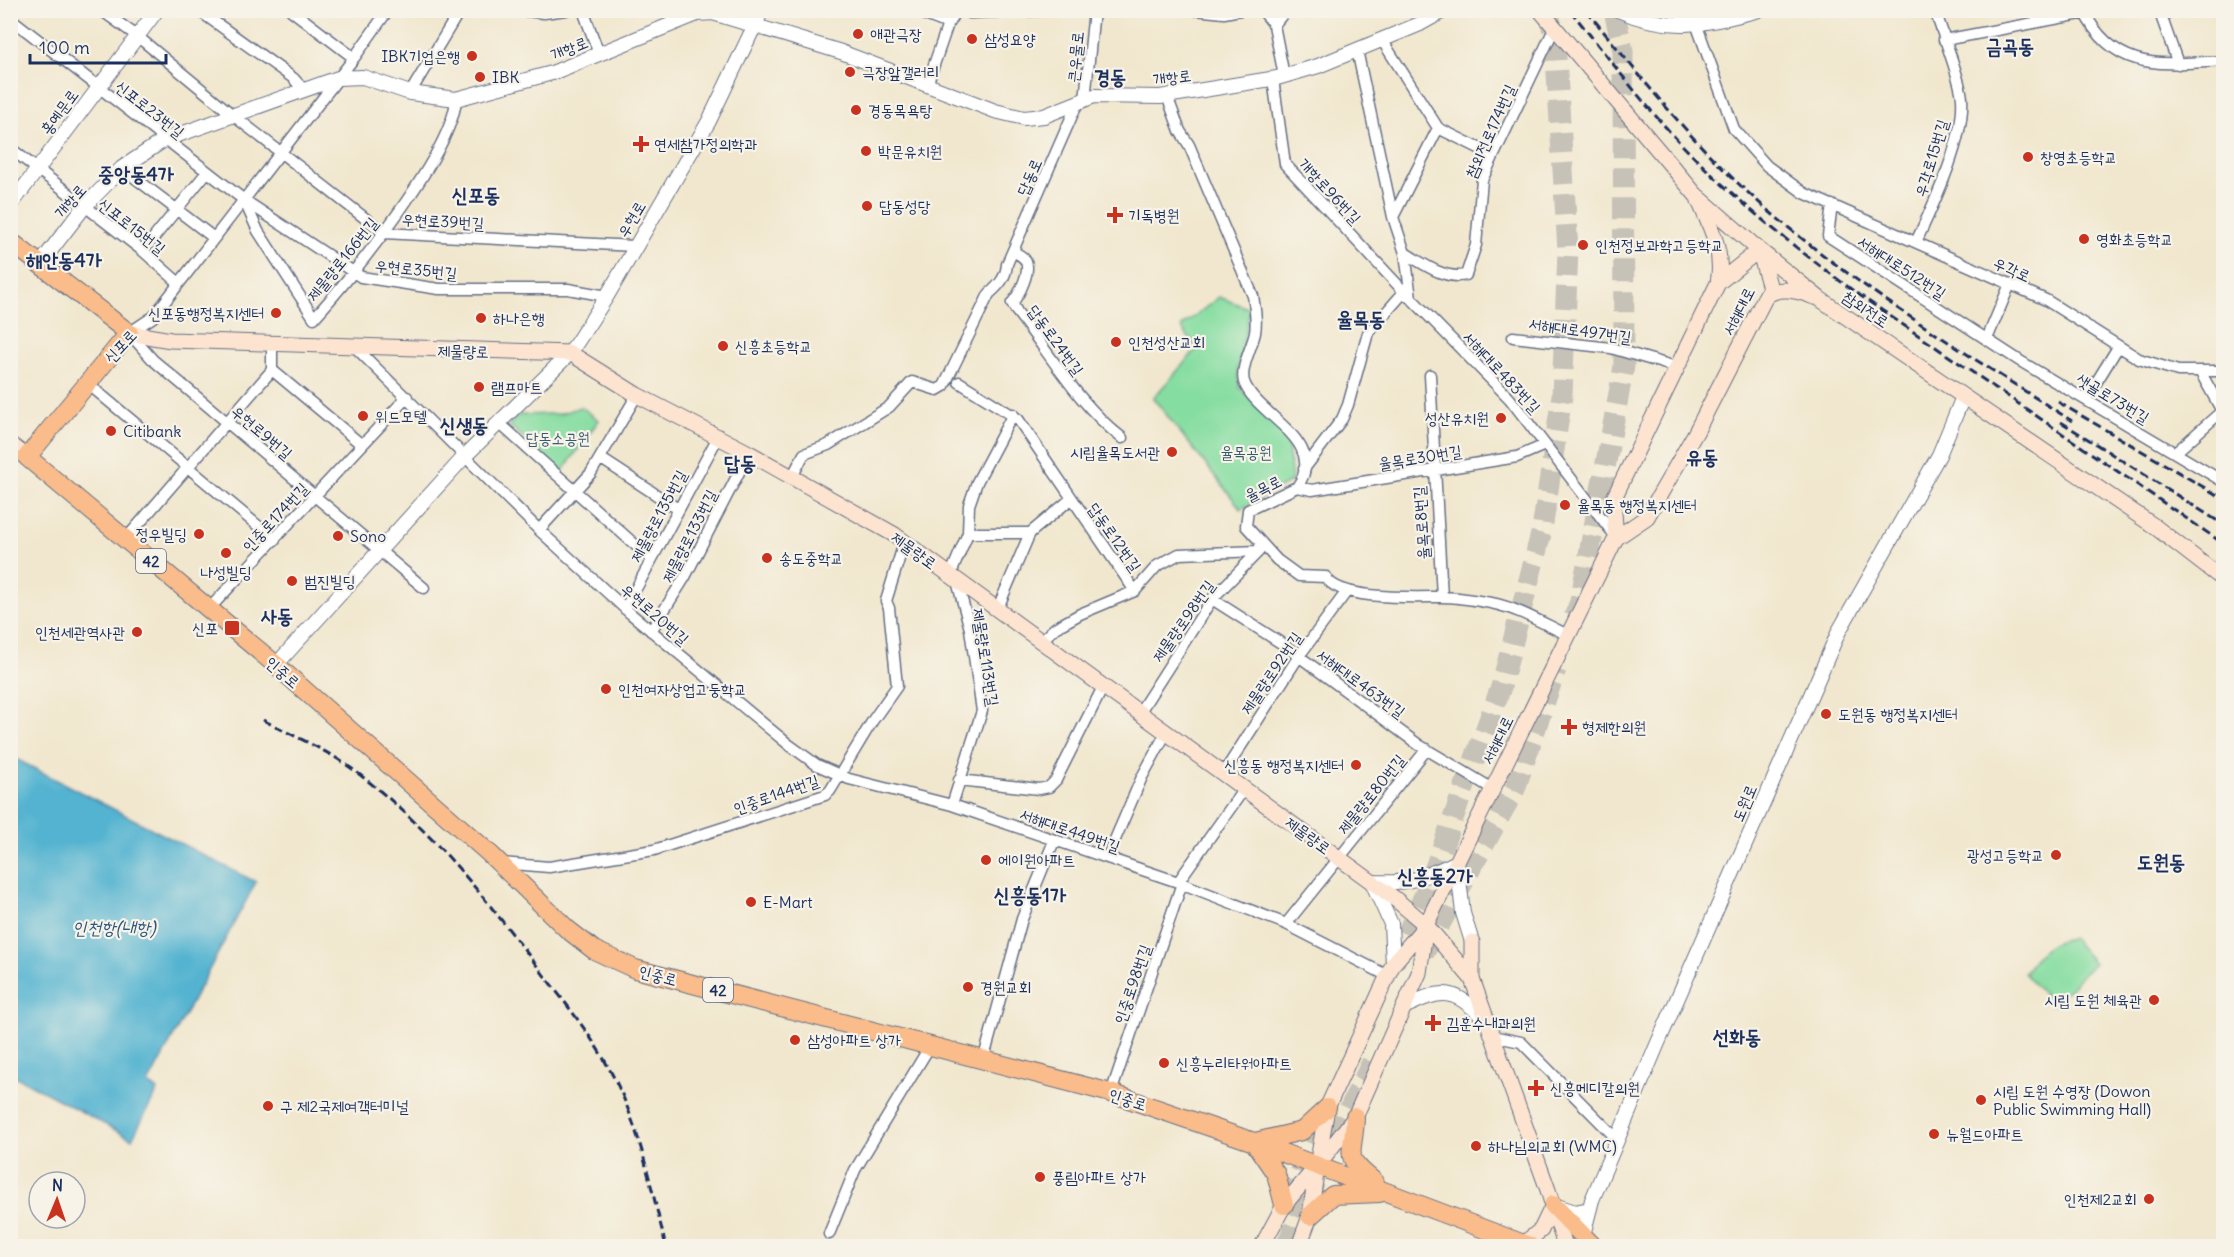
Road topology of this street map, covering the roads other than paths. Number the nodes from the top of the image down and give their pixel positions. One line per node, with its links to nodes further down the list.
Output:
1 (101, 10): 37 (street, 우현로39번길)
2 (158, 10): 37 (street, 홍예문로)
3 (198, 10): 49 (street)
4 (291, 10): 42 (street)
5 (388, 10): 42 (street, 신포로)
6 (460, 10): 50 (street)
7 (517, 10): 8 (street)
8 (566, 10)
9 (583, 10): 41 (street)
10 (762, 10): 33 (street, 우현로)
11 (913, 10): 32 (street)
12 (956, 10): 32 (street)
13 (963, 10): 14 (street)
14 (1056, 10)
15 (1195, 10): 16 (street)
16 (1240, 10)
17 (1262, 10): 34 (street)
18 (1286, 10): 34 (street)
19 (1445, 10): 30 (street, 개항로)
20 (1540, 10): 36 (main road, 참외전로)
21 (1618, 10): 35 (street)
22 (1759, 10): 29 (street)
23 (1935, 10): 39 (street, 우각로15번길)
24 (2102, 10): 27 (street)
25 (2159, 10): 44 (street)
26 (704, 12): 33 (street, 개항로); 41 (street, 개항로)
27 (2084, 12): 39 (street); 44 (street)
28 (1095, 13): 53 (street, 큰우물로)
29 (1738, 13): 35 (street)
30 (1424, 15): 38 (street, 개항로)
31 (10, 18): 48 (street, 신포로23번길)
32 (948, 24): 47 (street)
33 (754, 25): 47 (street, 개항로); 74 (street, 우현로)
34 (1274, 25): 45 (street, 개항로96번길)
35 (1697, 26): 65 (street, 우각로)
36 (1554, 29): 59 (street, 참외전로174번길); 63 (main road, 참외전로)
37 (137, 36): 48 (street, 홍예문로); 54 (street, 우현로39번길)
38 (1382, 40): 40 (street, 개항로); 55 (street)
39 (1944, 40): 73 (street, 우각로15번길)
40 (1356, 50): 45 (street, 개항로); 69 (street)
41 (599, 54): 52 (street, 개항로)
42 (354, 58): 46 (street, 신포로)
43 (2223, 61): 44 (street)
44 (2178, 64)
45 (1278, 77): 51 (street, 개항로); 84 (street, 개항로96번길)
46 (338, 78): 49 (street, 개항로); 50 (street, 개항로); 58 (street, 신포로)
47 (927, 85): 53 (street, 개항로)
48 (98, 88): 56 (street, 신포로23번길); 61 (street, 홍예문로)
49 (304, 90): 54 (street, 개항로)
50 (410, 93): 52 (street, 개항로)
51 (1167, 96): 53 (street, 개항로); 121 (street)
52 (456, 99): 70 (street, 제물량로166번길)
53 (1082, 101): 77 (street, 답동로)
54 (234, 116): 56 (street, 개항로); 58 (street, 우현로39번길)
55 (1438, 128): 59 (street); 69 (street)
56 (164, 140): 60 (street, 개항로); 62 (street, 신포로23번길)
57 (10, 148): 61 (street, 신포로15번길)
58 (279, 152): 64 (street, 신포로); 70 (street, 우현로39번길)
59 (1493, 155): 78 (street, 참외전로174번길)
60 (122, 168): 67 (street, 개항로); 68 (street)
61 (38, 169): 66 (street, 홍예문로); 67 (street, 신포로15번길)
62 (207, 172): 64 (street, 신포로23번길); 68 (street)
63 (1696, 195): 75 (main road, 참외전로); 82 (main road)
64 (243, 200): 71 (street, 신포로); 80 (street, 우현로35번길); 80 (street, 제물량로166번길)
65 (1832, 205): 73 (street, 우각로); 91 (street, 서해대로512번길)
66 (10, 206)
67 (84, 207): 76 (street, 신포로15번길); 79 (street, 개항로)
68 (176, 210): 71 (street); 76 (street)
69 (1393, 217): 78 (street)
70 (384, 233): 74 (street, 우현로39번길); 80 (street, 제물량로166번길)
71 (214, 238): 81 (street, 신포로)
72 (10, 242): 79 (main road, 제물량로)
73 (1916, 242): 83 (street, 우각로)
74 (634, 246): 85 (street, 우현로)
75 (1759, 250): 82 (main road, 서해대로); 86 (main road, 참외전로); 88 (main road, 서해대로)
76 (143, 251): 81 (street, 신포로15번길)
77 (1013, 251): 111 (street, 답동로24번길); 123 (street, 답동로)
78 (1405, 253): 87 (street)
79 (40, 264): 89 (main road, 제물량로)
80 (354, 273): 85 (street, 우현로35번길)
81 (179, 283): 89 (street, 신포로)
82 (1718, 283): 96 (main road, 서해대로)
83 (2010, 284): 91 (street); 94 (street, 우각로)
84 (1404, 292): 87 (street, 개항로96번길); 121 (street, 율목로)
85 (607, 296): 95 (street, 우현로)
86 (1820, 299): 88 (main road); 105 (main road, 참외전로)
87 (1413, 302): 114 (street, 서해대로483번길)
88 (1756, 312): 133 (main road, 서해대로)
89 (129, 333): 92 (main road, 제물량로); 102 (main road, 신포로); 108 (street, 우현로9번길)
90 (1513, 337): 96 (street, 서해대로497번길)
91 (1987, 339): 106 (street, 샛골로73번길)
92 (272, 344): 93 (main road, 제물량로); 97 (street)
93 (355, 347): 95 (main road, 제물량로); 104 (street)
94 (2118, 347): 99 (street, 우각로); 106 (street)
95 (570, 353): 103 (main road, 제물량로); 109 (street, 우현로)
96 (1676, 367): 133 (main road, 서해대로)
97 (272, 370): 108 (street); 113 (street)
98 (2223, 371): 99 (street, 우각로)
99 (2201, 373): 116 (street)
100 (1430, 375): 122 (street, 율목로8번길)
101 (959, 382): 107 (street, 답동로12번길)
102 (87, 383): 118 (main road, 신포로); 120 (street)
103 (637, 395): 110 (main road, 제물량로); 119 (street)
104 (407, 397): 113 (street, 인중로174번길); 117 (street)
105 (1963, 397): 141 (main road, 참외전로); 185 (street, 도원로)
106 (2086, 399): 116 (street, 샛골로73번길)
107 (1012, 414): 128 (street, 답동로12번길); 132 (street)
108 (228, 422): 120 (street); 127 (street, 우현로9번길)
109 (498, 422): 117 (street, 우현로); 126 (street)
110 (718, 437): 115 (main road, 제물량로); 129 (street, 제물량로135번길)
111 (1122, 438)
112 (10, 444): 118 (main road, 인중로)
113 (362, 445): 127 (street, 인중로174번길)
114 (1545, 445): 122 (street, 율목로30번길); 133 (street, 서해대로483번길)
115 (748, 453): 123 (main road, 제물량로); 150 (street, 제물량로133번길)
116 (2175, 453): 124 (street, 샛골로73번길)
117 (465, 456): 131 (street, 우현로20번길); 138 (street, 우현로)
118 (27, 457): 134 (main road, 인중로 / 42)
119 (600, 458): 126 (street); 129 (street)
120 (189, 468): 134 (street); 135 (street)
121 (1304, 469): 125 (street, 율목로)
122 (1433, 471): 125 (street, 율목로30번길); 145 (street, 율목로8번길)
123 (792, 477): 136 (main road, 제물량로)
124 (2223, 482)
125 (1297, 487): 137 (street, 율목로)
126 (575, 490): 131 (street); 139 (street)
127 (315, 496): 135 (street, 인중로174번길); 138 (street, 우현로9번길)
128 (1071, 499): 130 (street, 답동로12번길); 143 (street, 답동로12번길)
129 (678, 509): 139 (street, 제물량로135번길)
130 (1034, 529): 132 (street); 149 (street)
131 (539, 530): 148 (street, 우현로20번길)
132 (968, 533): 140 (street)
133 (1616, 538): 151 (main road, 서해대로)
134 (125, 540): 147 (main road, 인중로 / 42)
135 (275, 540): 147 (street, 인중로174번길)
136 (904, 543): 140 (main road, 제물량로); 160 (street, 인중로144번길)
137 (1260, 547): 143 (street); 144 (street, 율목로); 146 (street, 제물량로98번길)
138 (379, 550): 142 (street); 154 (street, 우현로)
139 (651, 559): 148 (street, 제물량로135번길)
140 (954, 579): 149 (main road, 제물량로); 161 (street, 제물량로113번길)
141 (2223, 580)
142 (424, 588)
143 (1135, 591): 152 (street)
144 (1347, 591): 145 (street, 율목로); 153 (street, 제물량로92번길)
145 (1442, 597): 151 (street, 율목로)
146 (1212, 599): 153 (street, 서해대로463번길); 156 (street, 제물량로98번길)
147 (209, 609): 154 (main road, 인중로 / 42)
148 (625, 609): 150 (street, 우현로20번길)
149 (997, 610): 152 (main road, 제물량로)
150 (651, 631): 160 (street, 우현로20번길)
151 (1568, 635): 163 (main road, 서해대로)
152 (1040, 642): 155 (main road, 제물량로)
153 (1299, 656): 158 (street, 서해대로463번길); 159 (street, 제물량로92번길)
154 (276, 665): 169 (main road, 인중로 / 42)
155 (1103, 687): 156 (main road, 제물량로); 161 (street)
156 (1139, 713): 157 (main road, 제물량로)
157 (1166, 733): 159 (main road, 제물량로); 166 (street)
158 (1426, 749): 163 (street, 서해대로463번길); 167 (street, 제물량로80번길)
159 (1223, 774): 162 (main road, 제물량로)
160 (840, 776): 164 (street, 서해대로449번길); 169 (street, 인중로144번길)
161 (958, 780): 164 (street, 제물량로113번길)
162 (1244, 789): 167 (main road, 제물량로); 170 (street, 인중로98번길)
163 (1493, 789): 168 (main road, 서해대로)
164 (951, 805): 165 (street, 서해대로449번길)
165 (1053, 841): 166 (street, 서해대로449번길); 181 (street)
166 (1107, 858): 170 (street, 서해대로449번길)
167 (1339, 858): 171 (main road, 제물량로); 172 (street)
168 (1457, 862): 171 (street); 173 (main road, 서해대로); 174 (street)
169 (501, 863): 180 (main road, 인중로 / 42)
170 (1180, 882): 172 (street, 서해대로449번길); 182 (street, 인중로98번길)
171 (1372, 882): 173 (main road, 제물량로); 175 (street)
172 (1286, 924): 175 (street, 서해대로449번길)
173 (1426, 925): 175 (main road, 서해대로); 176 (main road, 제물량로); 177 (main road, 서해대로)
174 (1472, 942): 176 (main road)
175 (1391, 970): 183 (main road, 서해대로)
176 (1472, 979): 178 (main road, 제물량로)
177 (1404, 1007): 178 (street); 184 (main road, 서해대로)
178 (1485, 1018): 179 (main road, 제물량로)
179 (1492, 1036): 185 (street); 190 (main road, 제물량로)
180 (930, 1046): 181 (main road, 인중로 / 42); 193 (street)
181 (983, 1061): 182 (main road, 인중로 / 42)
182 (1111, 1093): 186 (main road, 인중로 / 42)
183 (1327, 1108): 186 (main road); 187 (main road, 서해대로)
184 (1355, 1118): 187 (main road, 서해대로); 188 (main road)
185 (1618, 1140): 191 (street, 도원로)
186 (1254, 1142): 187 (main road, 인중로 / 42); 189 (main road)
187 (1317, 1166): 188 (main road, 인중로 / 42); 189 (main road, 서해대로); 192 (main road, 서해대로)
188 (1388, 1193): 192 (main road); 195 (main road, 인중로 / 42)
189 (1284, 1205): 196 (main road, 서해대로)
190 (1553, 1205): 191 (street); 194 (main road); 195 (main road); 198 (main road, 제물량로)
191 (1589, 1209): 194 (street, 도원로)
192 (1310, 1216): 197 (main road, 서해대로)
193 (829, 1233)
194 (1588, 1241)
195 (1526, 1245)
196 (1262, 1246)
197 (1299, 1246)
198 (1565, 1246)

